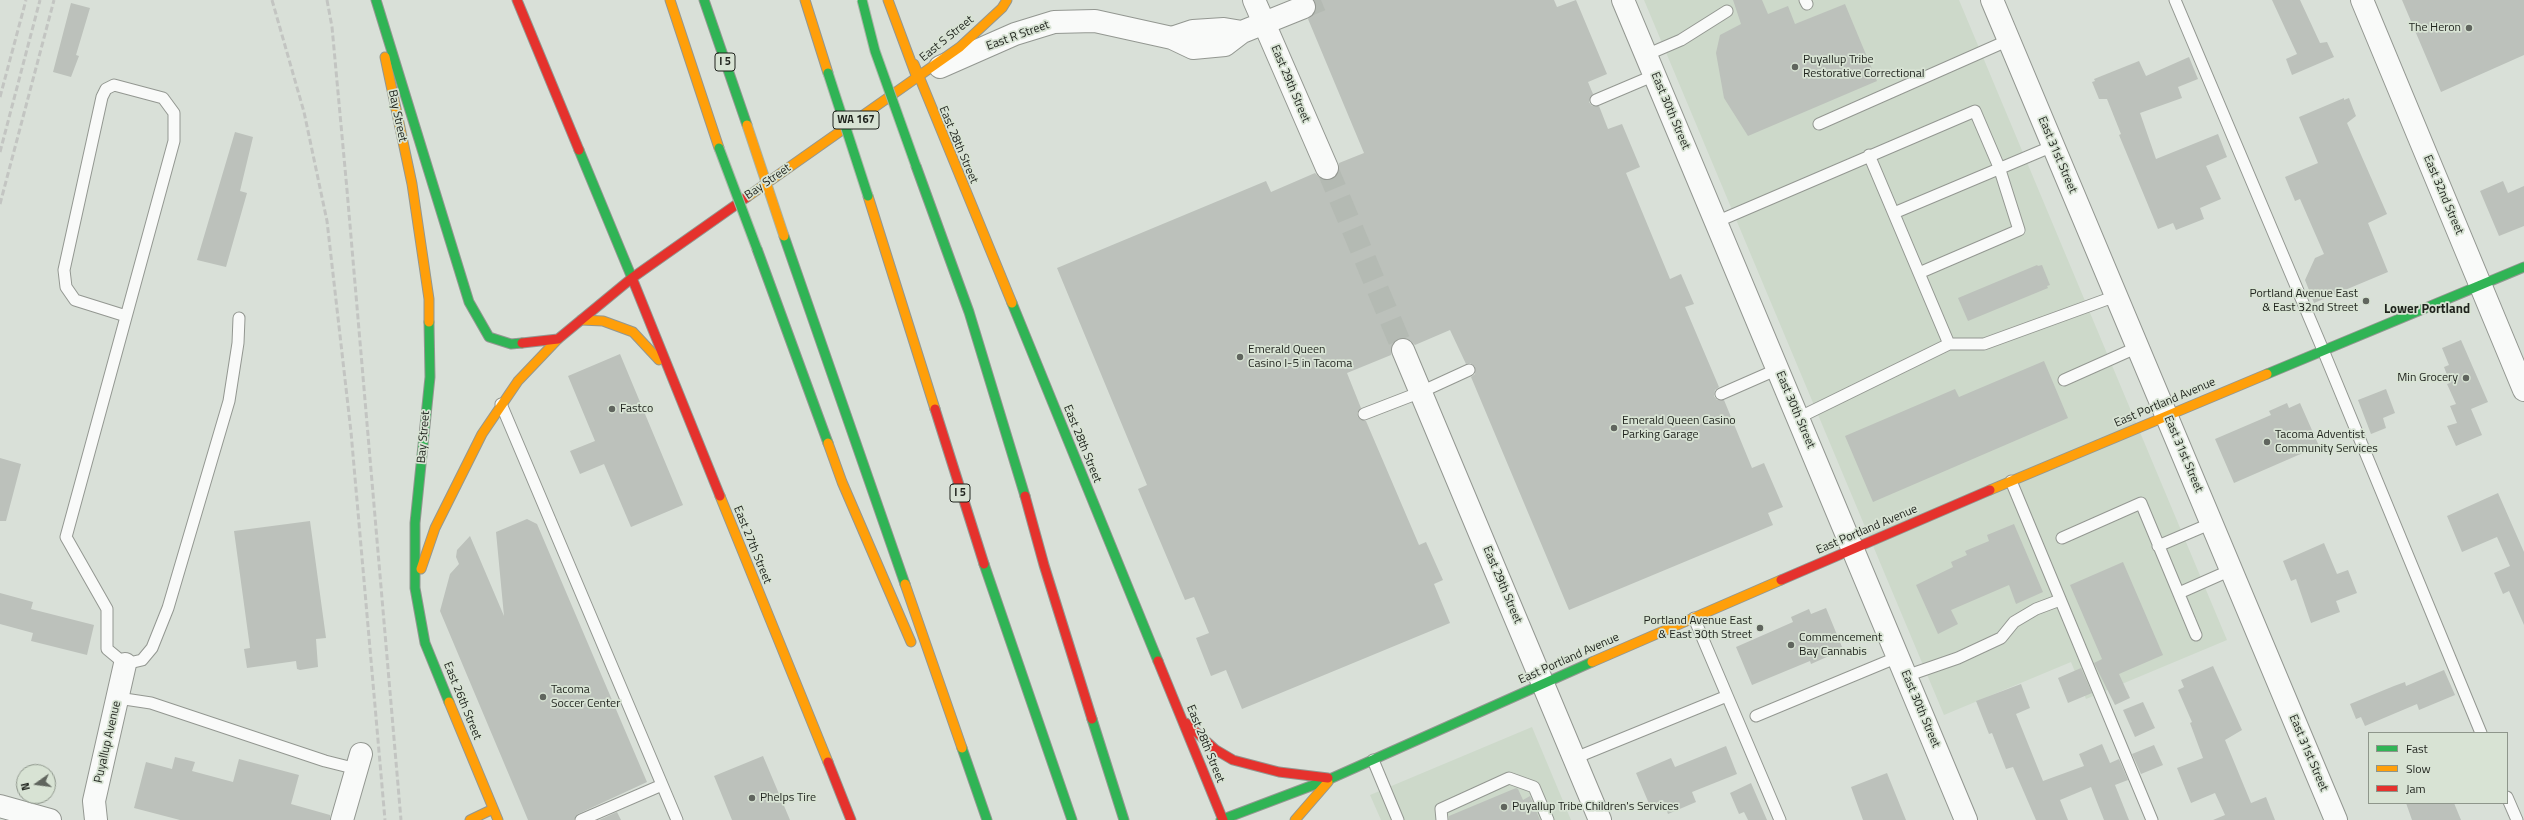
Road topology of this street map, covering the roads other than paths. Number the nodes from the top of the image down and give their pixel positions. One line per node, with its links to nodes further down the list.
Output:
1 (373, 0): 61 (main road, Bay Street)
2 (376, 0): 39 (main road, Bay Street)
3 (517, 0): 33 (main road, East 27th Street)
4 (670, 0): 66 (main road, bridge)
5 (704, 0): 92 (main road, I 5, bridge)
6 (805, 0): 93 (main road, I 5, bridge)
7 (862, 0): 94 (main road, bridge)
8 (888, 0): 22 (main road)
9 (896, 0): 22 (main road)
10 (1007, 0): 22 (main road, East S Street)
11 (1254, 0): 18 (street, East 29th Street)
12 (1623, 0): 20 (street, East 30th Street)
13 (1992, 0): 19 (street, East 31st Street)
14 (2176, 0): 43 (lane)
15 (2362, 0): 34 (street, East 32nd Street)
16 (1304, 8): 18 (street, East R Street)
17 (1727, 11): 20 (lane)
18 (1264, 24): 22 (street, East R Street); 28 (street, East 29th Street)
19 (2009, 40): 24 (lane); 25 (street, East 31st Street)
20 (1646, 55): 21 (street, East 30th Street)
21 (1654, 75): 23 (lane); 30 (street, East 30th Street)
22 (917, 78): 33 (main road, Bay Street / WA 167); 74 (main road, East 28th Street)
23 (1596, 100)
24 (1819, 124)
25 (2053, 146): 27 (lane); 35 (street, East 31st Street)
26 (1869, 155): 27 (lane); 29 (lane); 30 (lane)
27 (1999, 167): 29 (lane); 32 (lane)
28 (1327, 168)
29 (1894, 213): 32 (lane)
30 (1716, 222): 44 (street, East 30th Street)
31 (2524, 267): 34 (main road, East Portland Avenue)
32 (1919, 273): 40 (lane)
33 (632, 278): 38 (main road, Bay Street); 46 (main road, East 27th Street)
34 (2480, 285): 43 (main road, East Portland Avenue); 48 (street, East 32nd Street)
35 (2116, 296): 40 (lane); 41 (street, East 31st Street)
36 (126, 316): 36 (lane); 67 (lane)
37 (239, 318): 67 (lane)
38 (580, 320): 39 (main road, Bay Street); 46 (main road)
39 (558, 339): 51 (main road, Bay Street)
40 (1949, 344): 54 (lane)
41 (2138, 347): 47 (lane); 53 (street, East 31st Street)
42 (1403, 350): 49 (street, East 29th Street)
43 (2324, 350): 53 (main road, East Portland Avenue); 75 (lane)
44 (1778, 369): 50 (lane); 54 (street, East 30th Street)
45 (1469, 370): 49 (lane)
46 (671, 375): 91 (main road, East 27th Street)
47 (2064, 380)
48 (2524, 390)
49 (1421, 392): 52 (lane); 69 (street, East 29th Street)
50 (1721, 394)
51 (501, 404): 61 (main road, Bay Street); 80 (lane)
52 (1364, 414)
53 (2166, 415): 55 (main road, East Portland Avenue); 56 (street, East 31st Street)
54 (1798, 418): 59 (street, East 30th Street)
55 (2011, 481): 59 (main road, East Portland Avenue); 63 (lane)
56 (2212, 523): 58 (lane); 60 (street, East 31st Street)
57 (2062, 538): 58 (lane)
58 (2158, 546): 62 (lane)
59 (1853, 549): 64 (main road, East Portland Avenue); 68 (street, East 30th Street)
60 (2231, 570): 62 (lane); 104 (street, East 31st Street)
61 (415, 588): 83 (main road, East 26th Street)
62 (2179, 593): 65 (lane)
63 (2060, 600): 68 (lane); 103 (lane)
64 (1694, 618): 69 (main road, East Portland Avenue); 71 (lane)
65 (2196, 635)
66 (914, 651)
67 (125, 664): 72 (street, Puyallup Avenue)
68 (1902, 666): 73 (lane); 102 (street, East 30th Street)
69 (1544, 683): 76 (street, East 29th Street); 77 (main road, East Portland Avenue)
70 (930, 688): 92 (main road)
71 (1727, 696): 76 (lane); 101 (lane)
72 (118, 698): 78 (lane); 85 (street, Puyallup Avenue)
73 (1756, 716)
74 (1182, 719): 79 (main road); 95 (main road, East 28th Street)
75 (2481, 732)
76 (1575, 758): 100 (street, East 29th Street)
77 (1373, 760): 79 (main road, East Portland Avenue); 97 (lane)
78 (359, 761): 86 (street)
79 (1332, 778): 95 (main road, East Portland Avenue); 96 (main road)
80 (662, 785): 89 (lane); 90 (lane)
81 (2508, 799): 105 (lane)
82 (0, 806): 84 (street)
83 (493, 809): 87 (main road); 88 (main road, East 26th Street)
84 (50, 820)
85 (96, 820)
86 (342, 820)
87 (470, 820)
88 (498, 820)
89 (581, 820)
90 (677, 820)
91 (850, 820)
92 (987, 820)
93 (1072, 820)
94 (1124, 820)
95 (1223, 820)
96 (1295, 820)
97 (1398, 820)
98 (1442, 820): 99 (lane)
99 (1548, 820)
100 (1600, 820)
101 (1780, 820)
102 (1966, 820)
103 (2152, 820)
104 (2336, 820)
105 (2517, 820)

